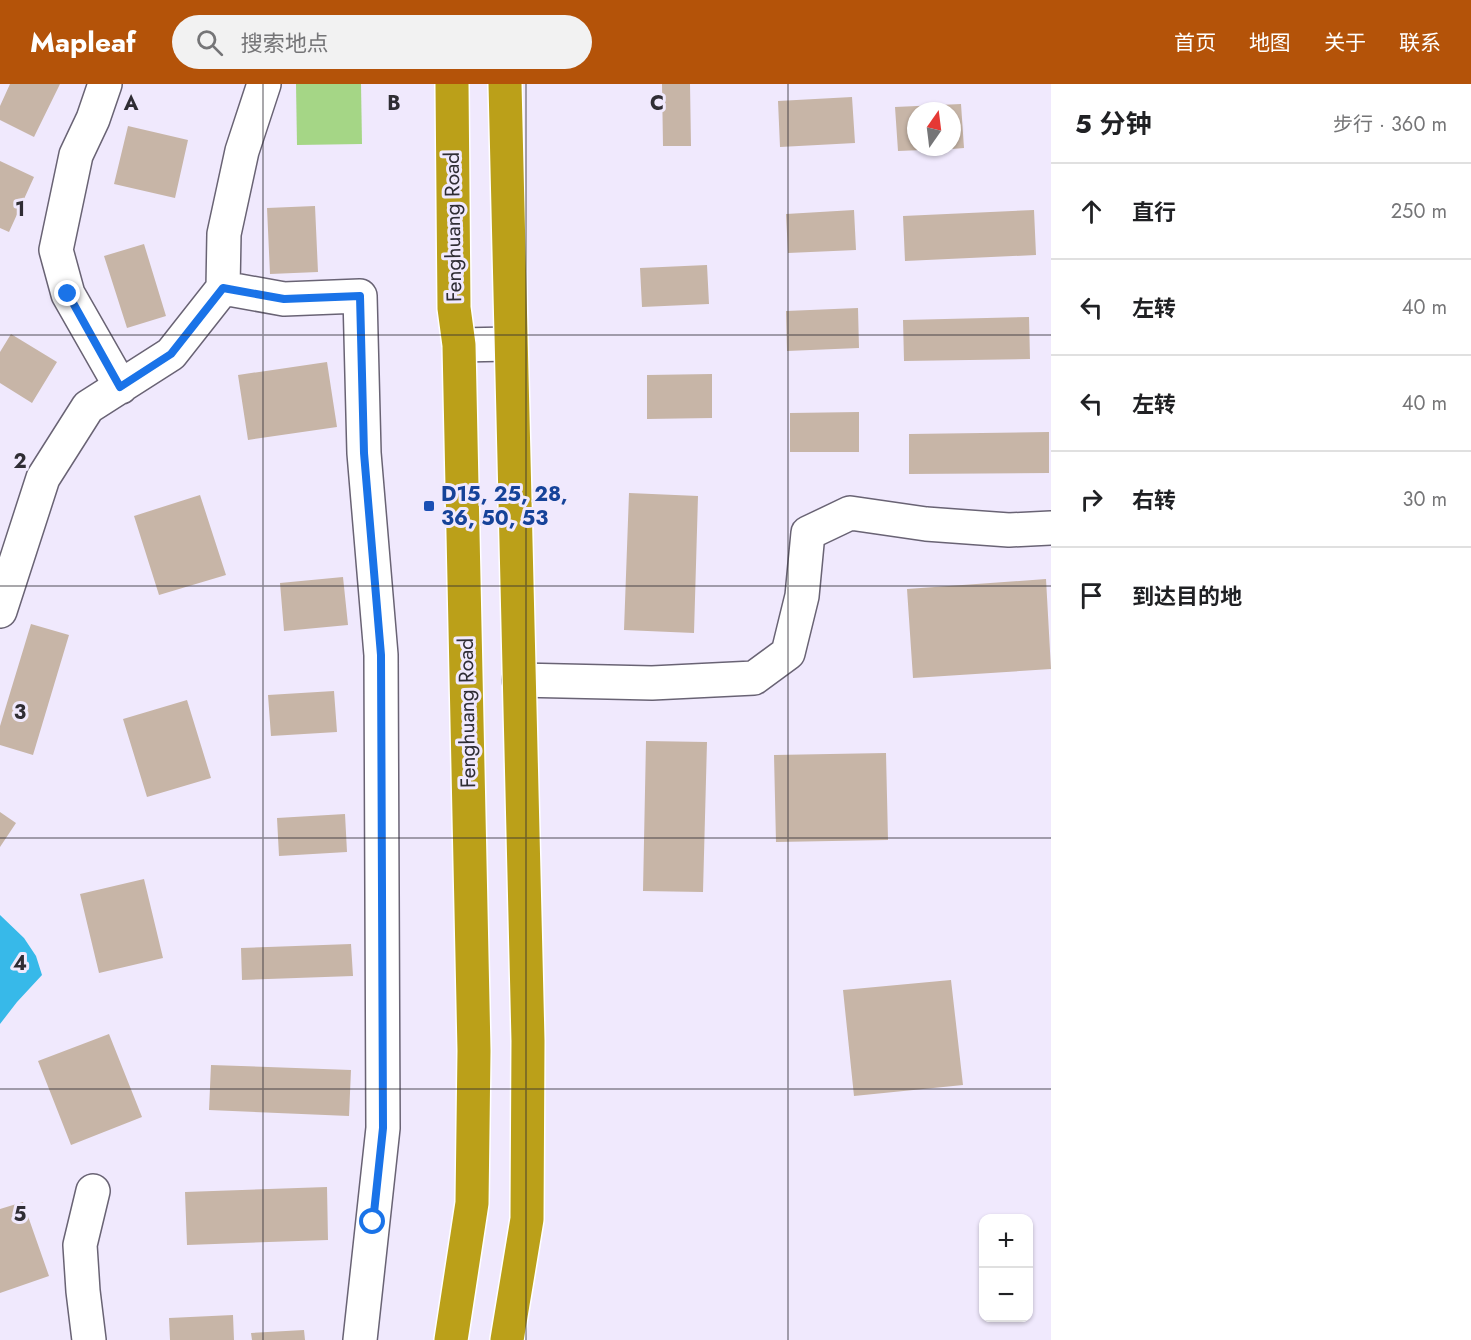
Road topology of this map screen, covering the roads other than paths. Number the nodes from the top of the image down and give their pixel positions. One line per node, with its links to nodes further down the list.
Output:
1 (105, 84): 8 (street)
2 (264, 84): 5 (street)
3 (452, 84): 7 (highway, Fenghuang Road)
4 (505, 84): 6 (highway)
5 (223, 288): 8 (street); 14 (street)
6 (511, 344): 7 (street); 11 (highway)
7 (459, 345): 15 (highway, Fenghuang Road)
8 (120, 387): 10 (street)
9 (1051, 528): 11 (street)
10 (0, 611)
11 (519, 680): 16 (highway)
12 (93, 1191): 13 (street)
13 (89, 1340)
14 (360, 1340)
15 (451, 1340)
16 (507, 1340)

